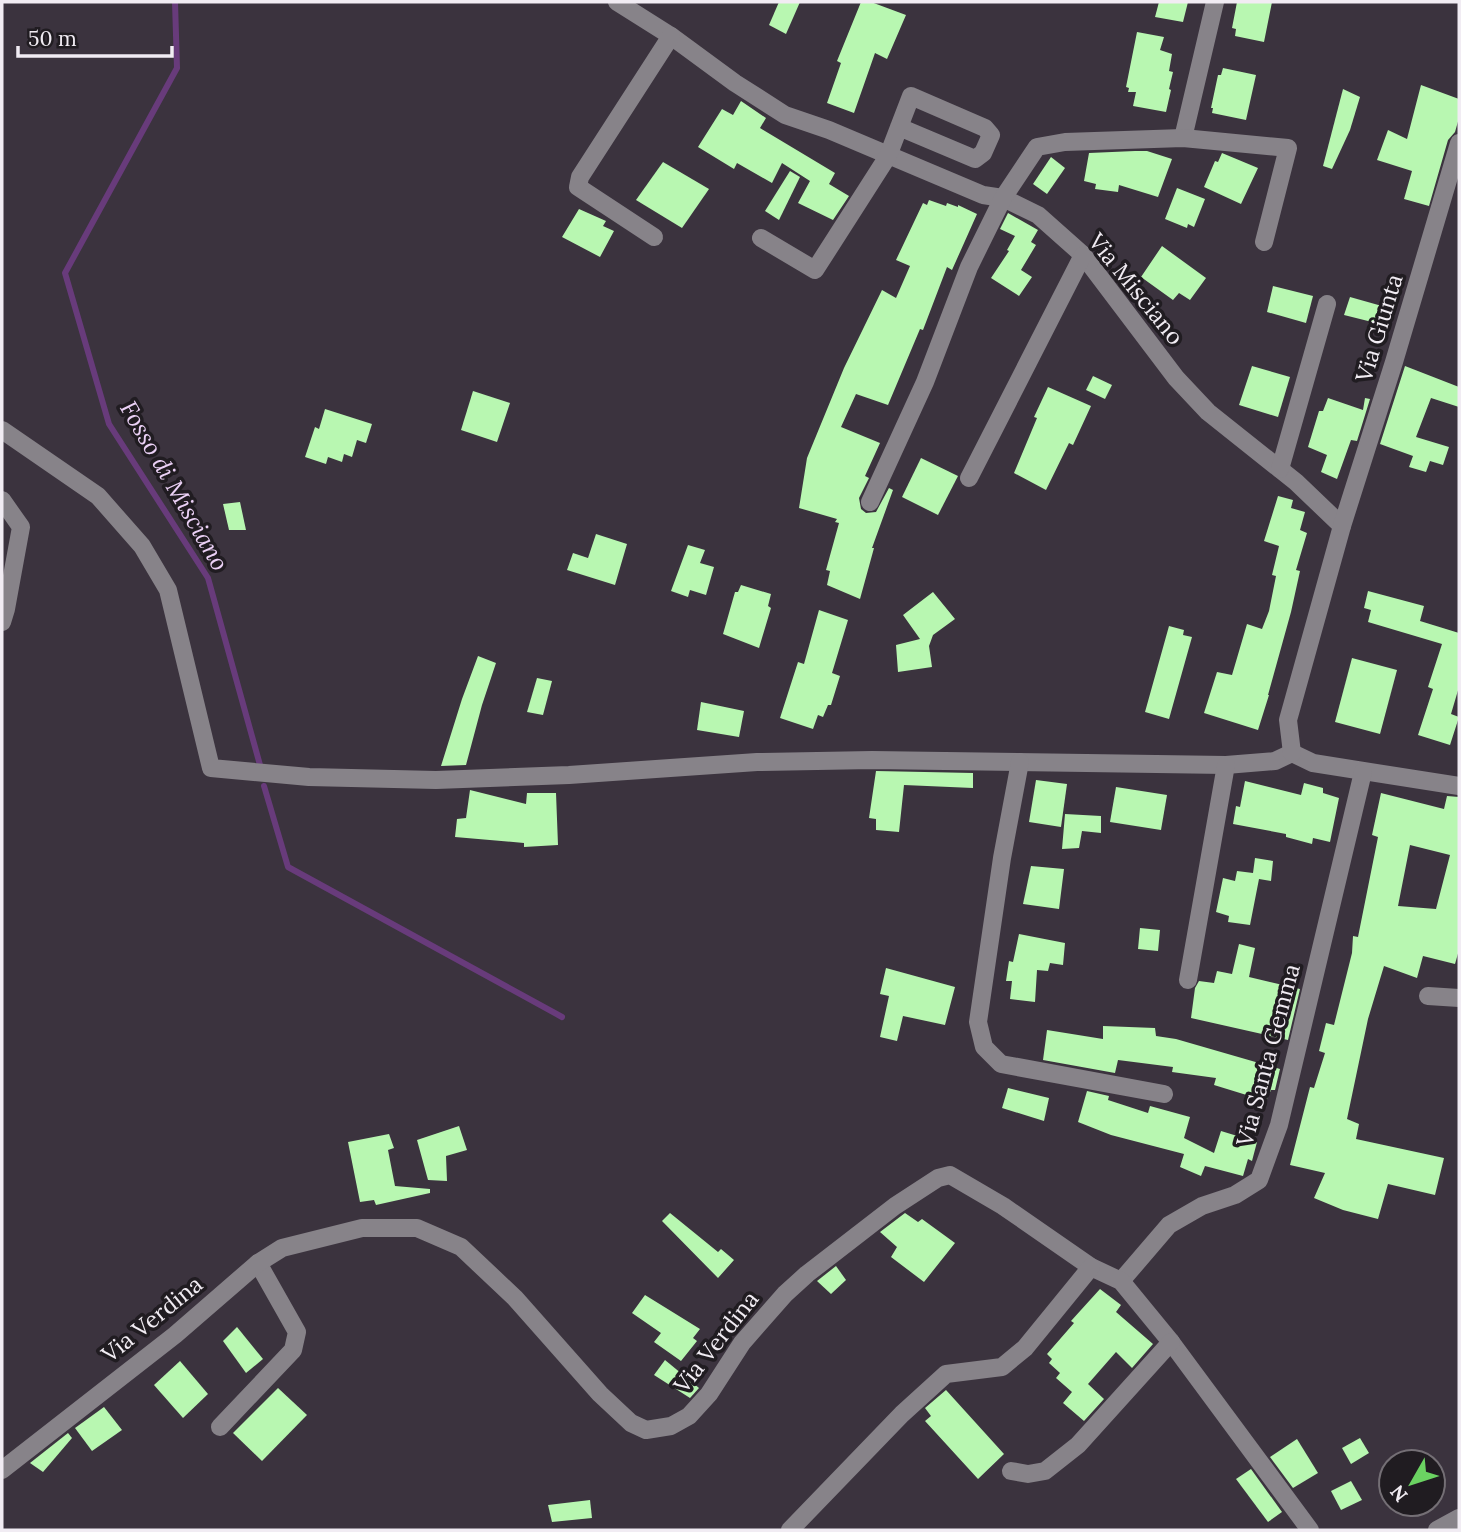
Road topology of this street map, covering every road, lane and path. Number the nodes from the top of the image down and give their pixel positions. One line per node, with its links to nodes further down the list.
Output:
1 (617, 2): 3 (street, Via Misciano)
2 (1214, 2): 5 (street)
3 (671, 36): 7 (street, Via Misciano); 9 (street)
4 (899, 127): 4 (street); 7 (street)
5 (1183, 138): 8 (street); 11 (street)
6 (1459, 143): 19 (street, Via Giunta)
7 (888, 156): 8 (street, Via Misciano); 10 (street)
8 (1003, 198): 12 (street, Via Misciano); 18 (street)
9 (654, 237)
10 (761, 238)
11 (1265, 242)
12 (1083, 255): 15 (street, Via Misciano); 16 (street)
13 (1327, 304): 15 (street)
14 (2, 430): 22 (street)
15 (1280, 469): 19 (street, Via Misciano)
16 (970, 478)
17 (2, 500): 20 (street)
18 (870, 502)
19 (1342, 526): 21 (street)
20 (2, 622)
21 (1292, 753): 23 (street); 24 (street)
22 (1020, 762): 23 (street); 29 (street)
23 (1226, 765): 26 (street)
24 (1363, 772): 25 (street); 32 (street, Via Santa Gemma)
25 (1459, 786)
26 (1188, 980)
27 (1429, 996): 28 (street)
28 (1459, 998)
29 (1164, 1094)
30 (258, 1263): 31 (street, Via Verdina); 34 (street); 35 (street, Via Verdina)
31 (1091, 1267): 32 (street, Via Verdina); 38 (street)
32 (1121, 1281): 33 (street, Via Verdina)
33 (1171, 1342): 36 (street); 39 (street, Via Verdina)
34 (220, 1427)
35 (2, 1470)
36 (1011, 1471)
37 (1459, 1518): 40 (street)
38 (790, 1530)
39 (1310, 1530)
40 (1437, 1530)

